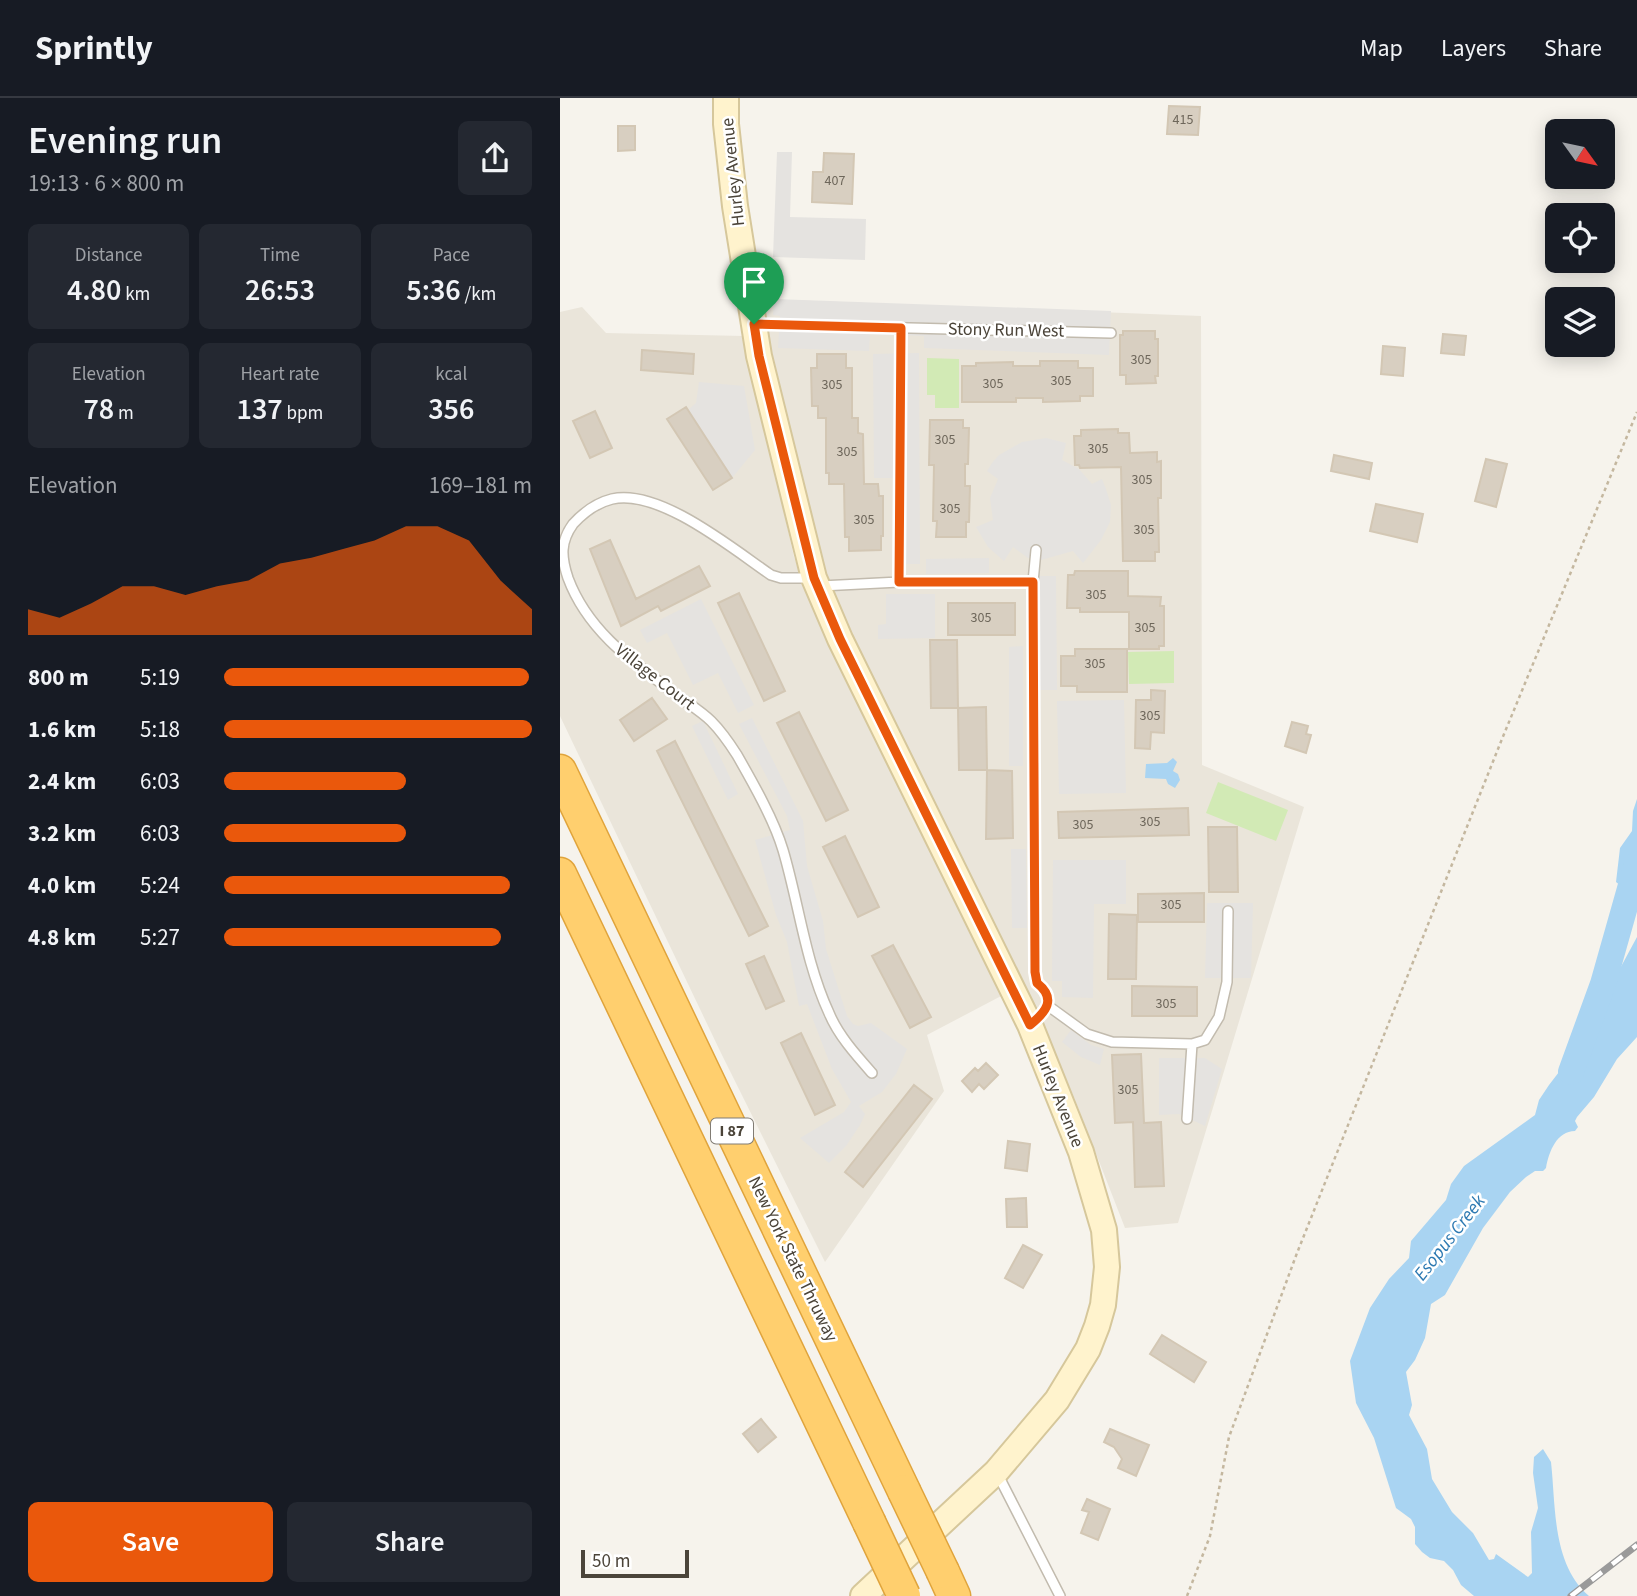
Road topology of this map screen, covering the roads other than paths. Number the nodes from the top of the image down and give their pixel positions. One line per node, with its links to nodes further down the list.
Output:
1 (726, 98): 2 (street, Hurley Avenue)
2 (754, 324): 3 (lane, Stony Run West); 6 (street, Hurley Avenue)
3 (901, 328): 4 (lane, Stony Run West); 7 (lane)
4 (1111, 333)
5 (1037, 550): 8 (lane)
6 (816, 582): 7 (lane, Village Court); 12 (street, Hurley Avenue); 16 (lane, Village Court)
7 (899, 582): 8 (lane, Village Court)
8 (1033, 582): 12 (lane)
9 (560, 771): 19 (highway, New York State Thruway / I 87, bridge)
10 (560, 874): 21 (highway, I 87, bridge)
11 (1228, 911): 15 (lane)
12 (1027, 989): 13 (lane); 14 (street, Hurley Avenue)
13 (1047, 1005): 14 (lane); 15 (lane)
14 (1030, 1025): 18 (street, Hurley Avenue)
15 (1192, 1044): 17 (lane)
16 (872, 1073)
17 (1187, 1119)
18 (996, 1472): 20 (street, Hurley Avenue); 22 (lane)
19 (948, 1584)
20 (863, 1596)
21 (904, 1596)
22 (1060, 1596)

